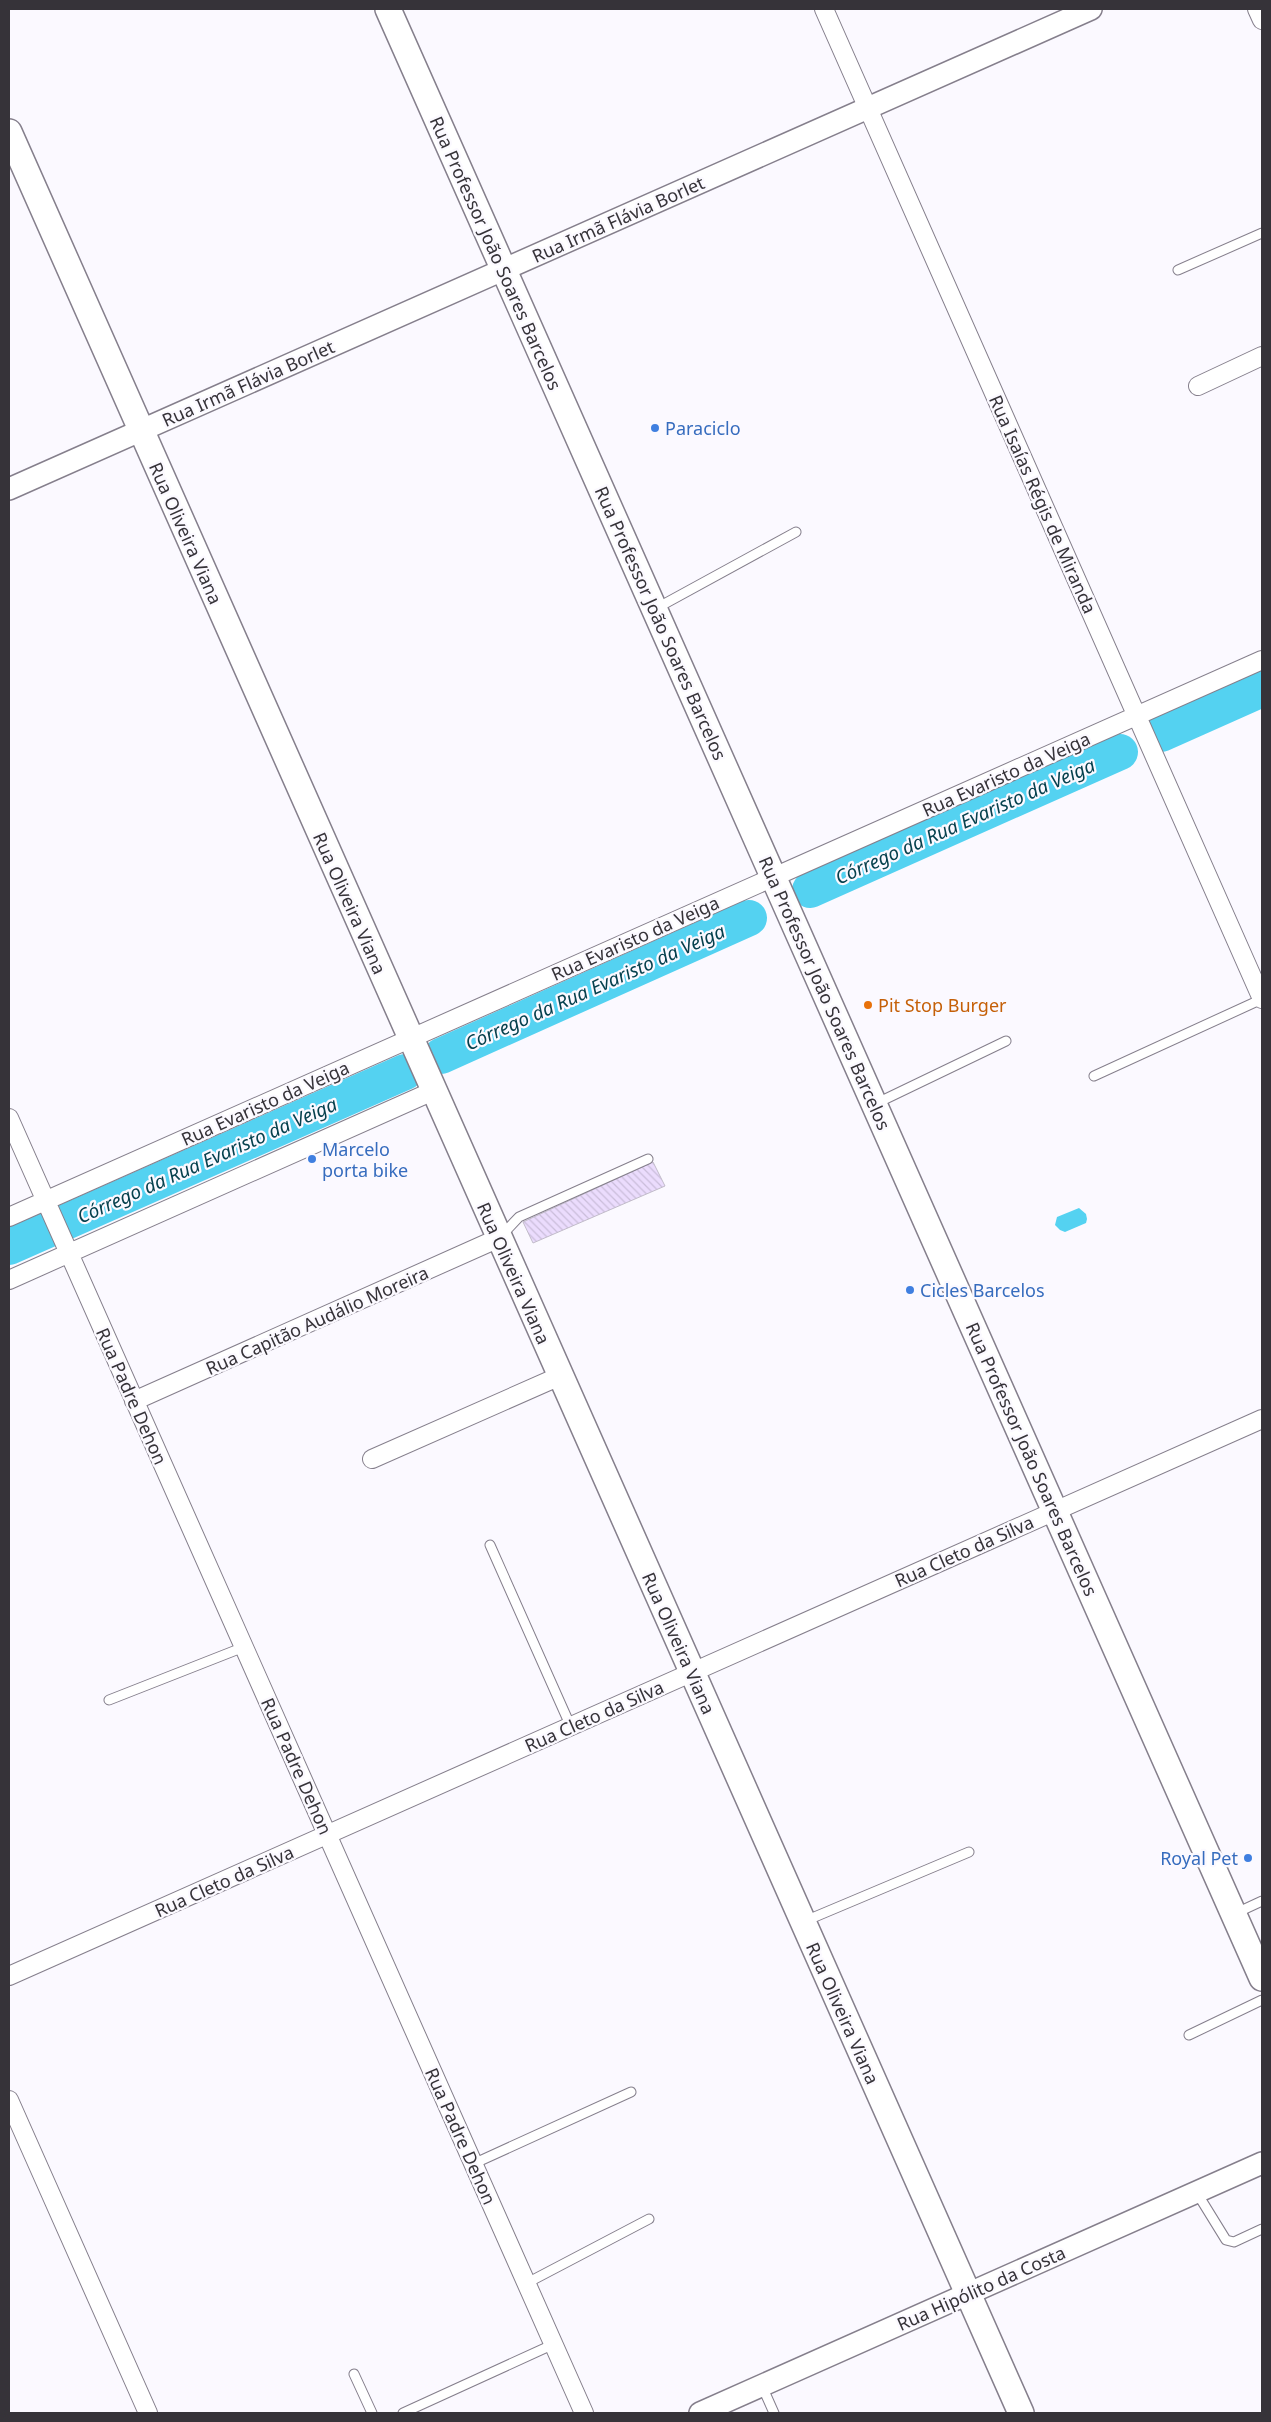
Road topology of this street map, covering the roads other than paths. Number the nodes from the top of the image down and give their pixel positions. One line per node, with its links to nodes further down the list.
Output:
1 (388, 9): 9 (main road, Rua Professor João Soares Barcelos)
2 (824, 9): 6 (street, Rua Isaías Régis de Miranda)
3 (1091, 9): 6 (street, Rua Irmã Flávia Borlet)
4 (1257, 9): 5 (street)
5 (1262, 20)
6 (868, 108): 9 (street, Rua Irmã Flávia Borlet); 18 (street, Rua Isaías Régis de Miranda)
7 (9, 132): 13 (main road, Rua Oliveira Viana)
8 (1262, 233): 10 (lane)
9 (504, 270): 13 (street, Rua Irmã Flávia Borlet); 16 (main road, Rua Professor João Soares Barcelos)
10 (1178, 270)
11 (1262, 356): 12 (street)
12 (1198, 386)
13 (141, 431): 14 (street, Rua Irmã Flávia Borlet); 21 (main road, Rua Oliveira Viana)
14 (9, 489)
15 (796, 532): 16 (lane)
16 (655, 609): 19 (main road, Rua Professor João Soares Barcelos)
17 (1262, 660): 18 (street, Rua Evaristo da Veiga)
18 (1137, 716): 19 (street, Rua Evaristo da Veiga); 20 (street, Rua Isaías Régis de Miranda)
19 (773, 877): 21 (street, Rua Evaristo da Veiga); 25 (main road, Rua Professor João Soares Barcelos)
20 (1262, 999): 23 (lane)
21 (410, 1038): 24 (main road, Rua Oliveira Viana); 28 (street, Rua Evaristo da Veiga)
22 (1006, 1041): 25 (lane)
23 (1094, 1076)
24 (433, 1091): 30 (main road, Rua Oliveira Viana); 31 (street)
25 (875, 1104): 37 (main road, Rua Professor João Soares Barcelos)
26 (9, 1118): 28 (street, Rua Padre Dehon)
27 (648, 1159): 30 (lane)
28 (46, 1200): 29 (street, Rua Evaristo da Veiga); 31 (street, Rua Padre Dehon)
29 (9, 1217)
30 (499, 1238): 33 (main road, Rua Oliveira Viana); 34 (street, Rua Capitão Audálio Moreira)
31 (69, 1253): 32 (street); 34 (street, Rua Padre Dehon)
32 (9, 1280)
33 (560, 1376): 36 (street); 40 (main road, Rua Oliveira Viana)
34 (134, 1401): 39 (street, Rua Padre Dehon)
35 (1262, 1419): 37 (street, Rua Cleto da Silva)
36 (372, 1459)
37 (1055, 1511): 40 (street, Rua Cleto da Silva); 46 (main road, Rua Professor João Soares Barcelos)
38 (490, 1545): 42 (lane)
39 (244, 1647): 41 (lane); 43 (street, Rua Padre Dehon)
40 (692, 1673): 42 (street, Rua Cleto da Silva); 47 (main road, Rua Oliveira Viana)
41 (109, 1700)
42 (571, 1726): 43 (street, Rua Cleto da Silva)
43 (327, 1835): 48 (street, Rua Cleto da Silva); 54 (street, Rua Padre Dehon)
44 (969, 1852): 47 (lane)
45 (1262, 1901): 46 (lane)
46 (1234, 1914): 49 (main road, Rua Professor João Soares Barcelos)
47 (802, 1922): 60 (main road, Rua Oliveira Viana)
48 (9, 1976)
49 (1262, 1978)
50 (1262, 2000): 51 (lane)
51 (1189, 2035)
52 (631, 2092): 54 (lane)
53 (9, 2100): 64 (street)
54 (474, 2164): 59 (street, Rua Padre Dehon)
55 (1262, 2164): 56 (street, Rua Hipólito da Costa)
56 (1197, 2192): 58 (lane); 60 (street, Rua Hipólito da Costa)
57 (649, 2219): 59 (lane)
58 (1262, 2229)
59 (527, 2283): 61 (street, Rua Padre Dehon)
60 (968, 2294): 63 (street, Rua Hipólito da Costa); 70 (main road, Rua Oliveira Viana)
61 (554, 2344): 66 (lane); 67 (street, Rua Padre Dehon)
62 (354, 2374): 65 (lane)
63 (762, 2386): 68 (street, Rua Hipólito da Costa); 69 (lane)
64 (148, 2413)
65 (372, 2413)
66 (403, 2413)
67 (584, 2413)
68 (700, 2413)
69 (774, 2413)
70 (1021, 2413)

